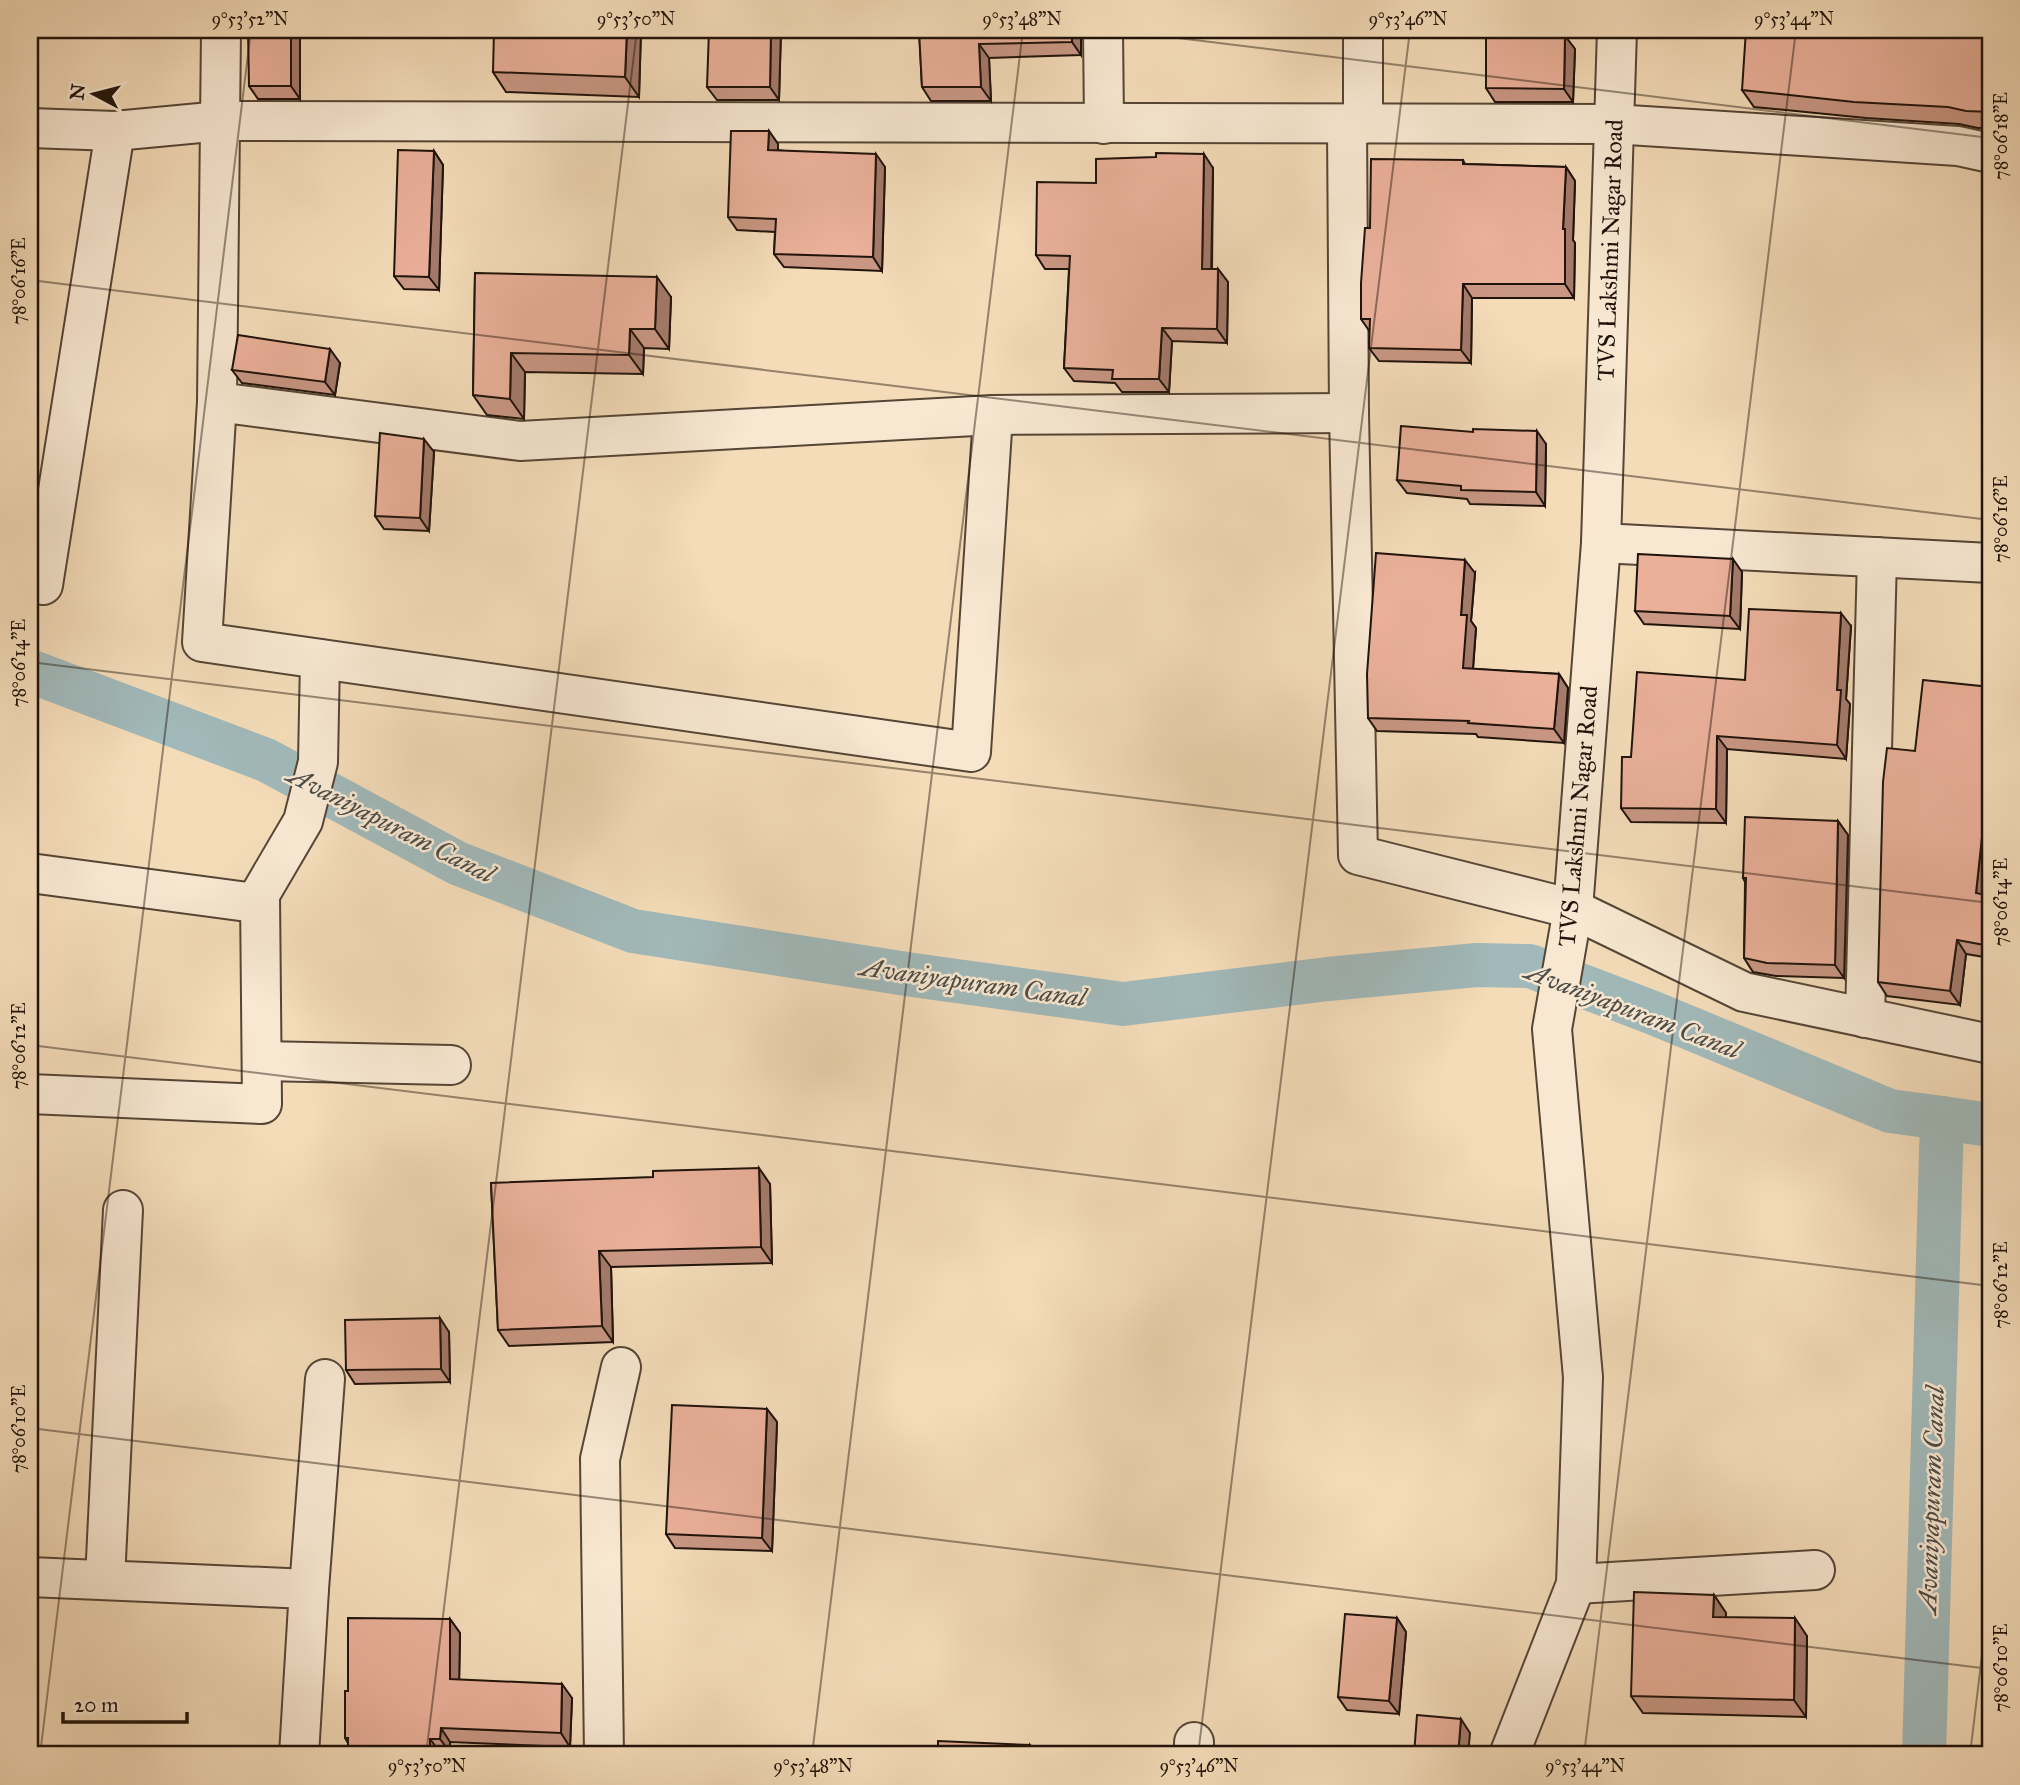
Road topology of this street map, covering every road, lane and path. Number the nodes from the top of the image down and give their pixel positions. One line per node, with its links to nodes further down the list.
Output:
1 (221, 30): 5 (street)
2 (1103, 30): 6 (street)
3 (1363, 30): 7 (street)
4 (1616, 30): 8 (street, TVS Lakshmi Nagar Road)
5 (221, 121): 6 (street); 10 (street); 12 (street)
6 (1104, 124): 7 (street)
7 (1355, 124): 8 (street); 13 (street)
8 (1613, 124): 11 (street); 15 (street, TVS Lakshmi Nagar Road)
9 (30, 128): 10 (street)
10 (115, 131): 18 (street)
11 (1990, 153)
12 (217, 402): 14 (street); 19 (street)
13 (1349, 413): 14 (street); 22 (street)
14 (993, 415): 19 (street)
15 (1601, 543): 16 (street); 22 (street, TVS Lakshmi Nagar Road)
16 (1877, 557): 17 (street); 23 (street)
17 (1990, 563)
18 (43, 585)
19 (320, 659): 21 (street)
20 (30, 873): 21 (street)
21 (260, 896): 25 (street)
22 (1573, 909): 23 (street); 34 (street, TVS Lakshmi Nagar Road)
23 (1865, 1018): 24 (street)
24 (1990, 1044)
25 (262, 1061): 26 (street); 27 (street)
26 (451, 1065)
27 (30, 1094)
28 (123, 1210): 33 (street)
29 (621, 1367): 37 (street)
30 (325, 1379): 35 (street)
31 (1815, 1570): 34 (street)
32 (30, 1577): 33 (street)
33 (105, 1580): 35 (street)
34 (1576, 1584): 38 (street, TVS Lakshmi Nagar Road)
35 (309, 1589): 36 (street)
36 (299, 1755)
37 (604, 1755)
38 (1509, 1755)

